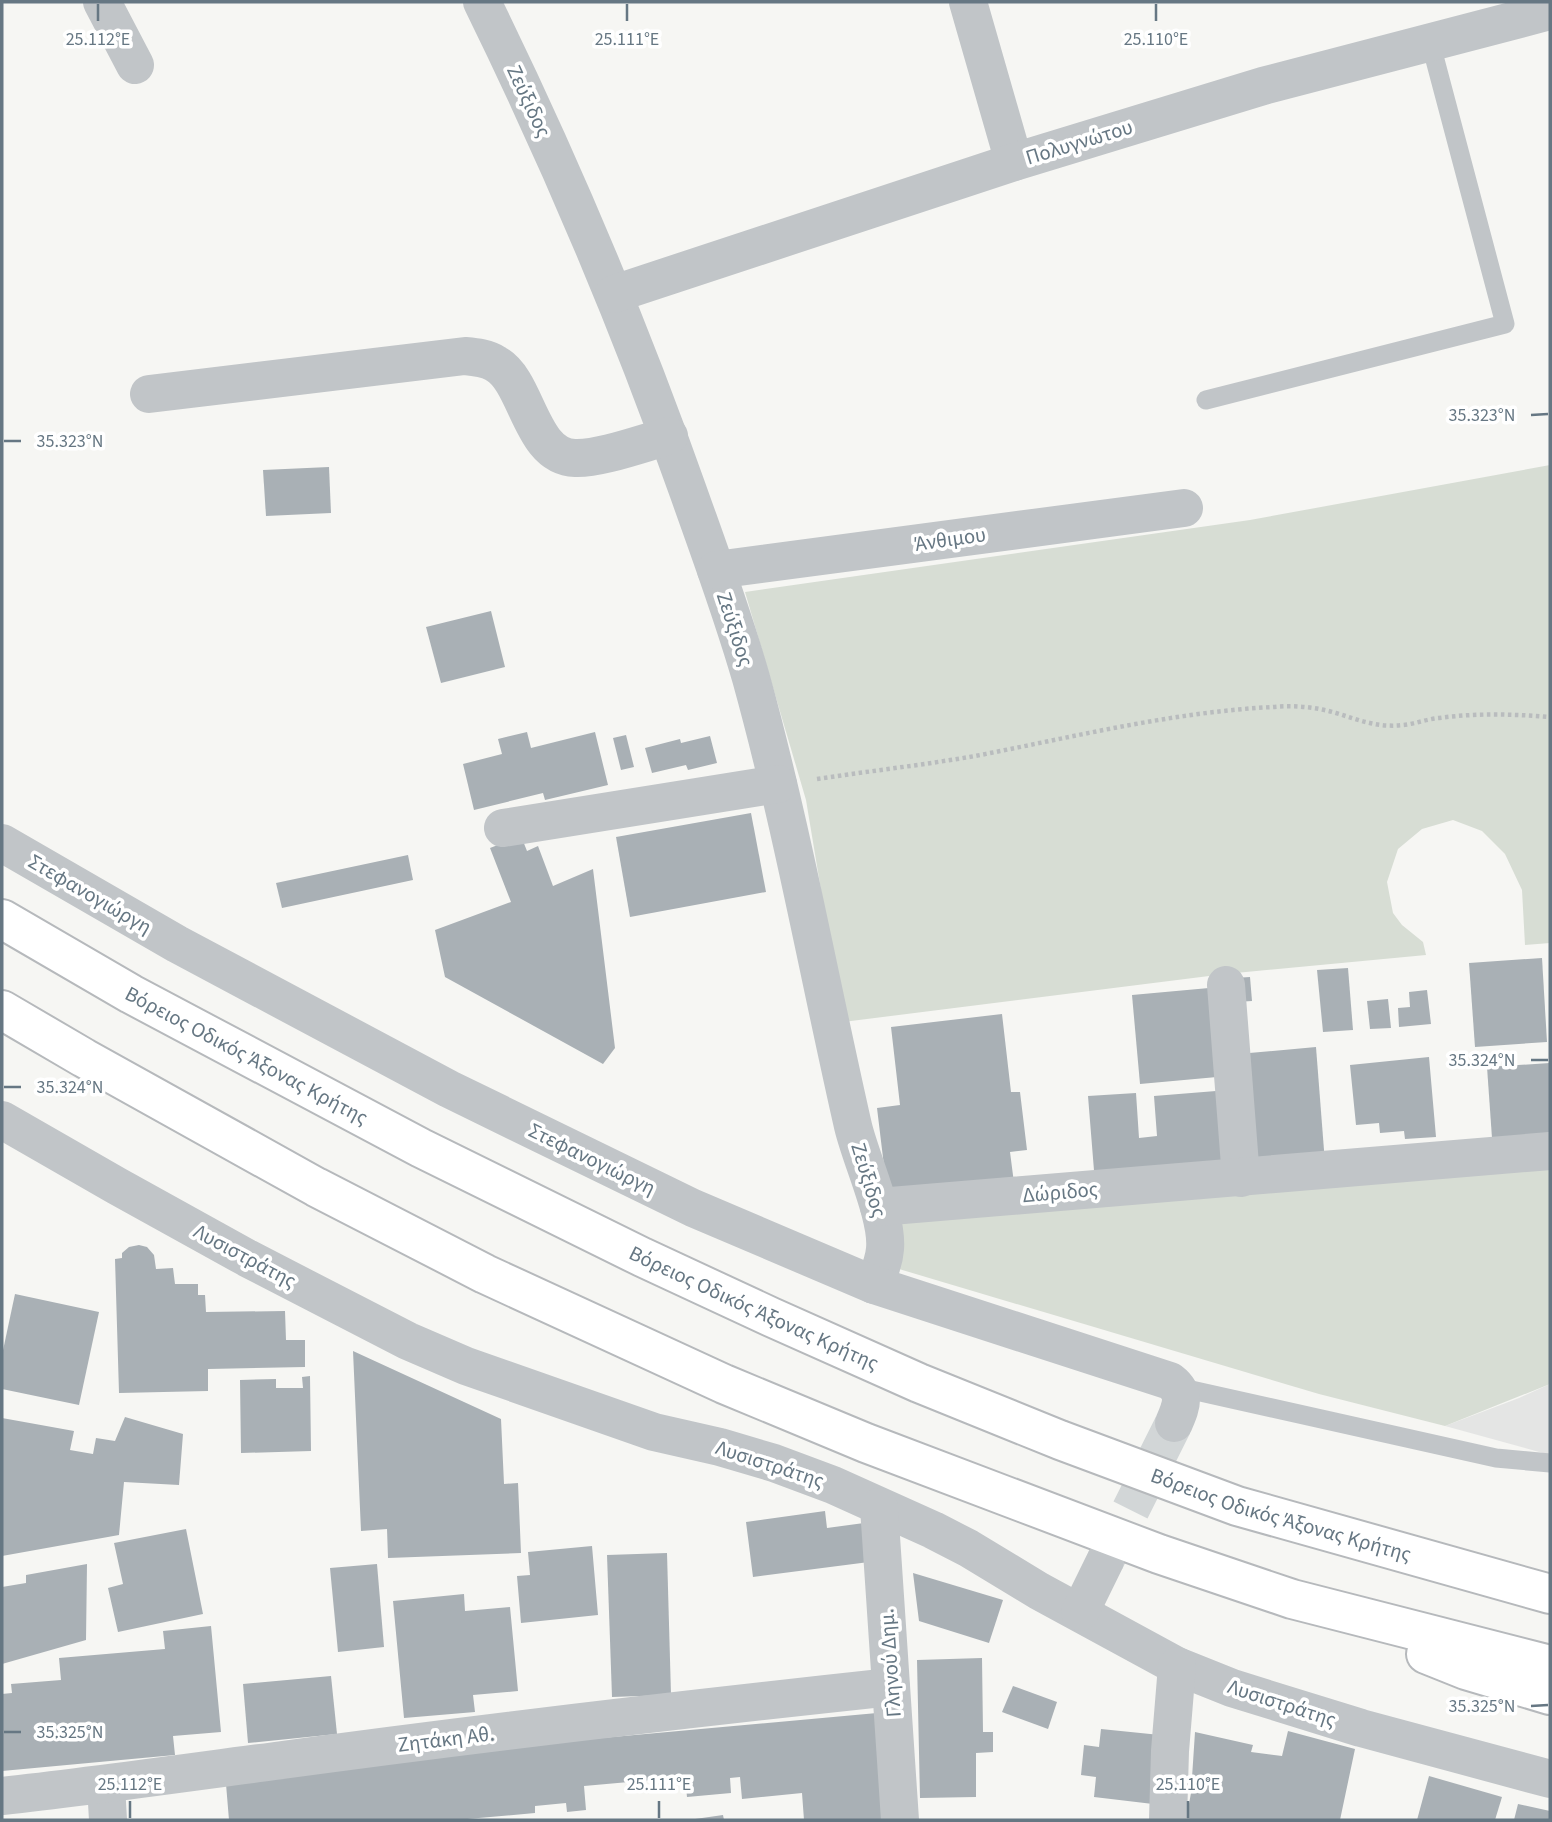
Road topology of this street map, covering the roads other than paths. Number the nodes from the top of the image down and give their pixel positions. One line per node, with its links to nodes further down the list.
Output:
1 (102, 2): 6 (street)
2 (482, 2): 8 (street, Ζεύξιδος)
3 (968, 2): 7 (street)
4 (1539, 9): 5 (street, Πολυγνώτου)
5 (1430, 41): 7 (street, Πολυγνώτου); 10 (lane)
6 (135, 65)
7 (1014, 162): 8 (street, Πολυγνώτου)
8 (614, 294): 11 (street, Ζεύξιδος)
9 (149, 394): 11 (street)
10 (1206, 400)
11 (668, 436): 13 (street, Ζεύξιδος)
12 (1184, 508): 13 (street, Άνθιμου)
13 (716, 570): 14 (street, Ζεύξιδος)
14 (778, 784): 15 (street); 23 (street, Ζεύξιδος)
15 (503, 828)
16 (2, 843): 24 (street, Στεφανογιώργη)
17 (2, 919): 29 (highway, Βόρειος Οδικός Άξονας Κρήτης)
18 (1226, 985): 22 (street)
19 (2, 1010): 31 (highway)
20 (2, 1119): 27 (street, Λυσιστράτης)
21 (1550, 1151): 22 (street, Δώριδος)
22 (1241, 1178): 23 (street, Δώριδος)
23 (879, 1207): 24 (street, Ζεύξιδος)
24 (874, 1285): 25 (street, Στεφανογιώργη)
25 (1176, 1405): 26 (lane)
26 (1550, 1463)
27 (879, 1507): 30 (street, Λυσιστράτης); 34 (street, Γληνού Δημ.)
28 (1105, 1561): 30 (street)
29 (1550, 1594)
30 (1080, 1612): 33 (street, Λυσιστράτης)
31 (1364, 1618): 32 (highway); 35 (highway)
32 (1550, 1665)
33 (1177, 1666): 36 (street, Λυσιστράτης); 40 (street)
34 (891, 1687): 38 (street, Ζητάκη Αθ.); 39 (street, Γληνού Δημ.)
35 (1550, 1695)
36 (1550, 1779)
37 (2, 1796): 38 (street, Ζητάκη Αθ.)
38 (107, 1802)
39 (900, 1820)
40 (1168, 1820)

